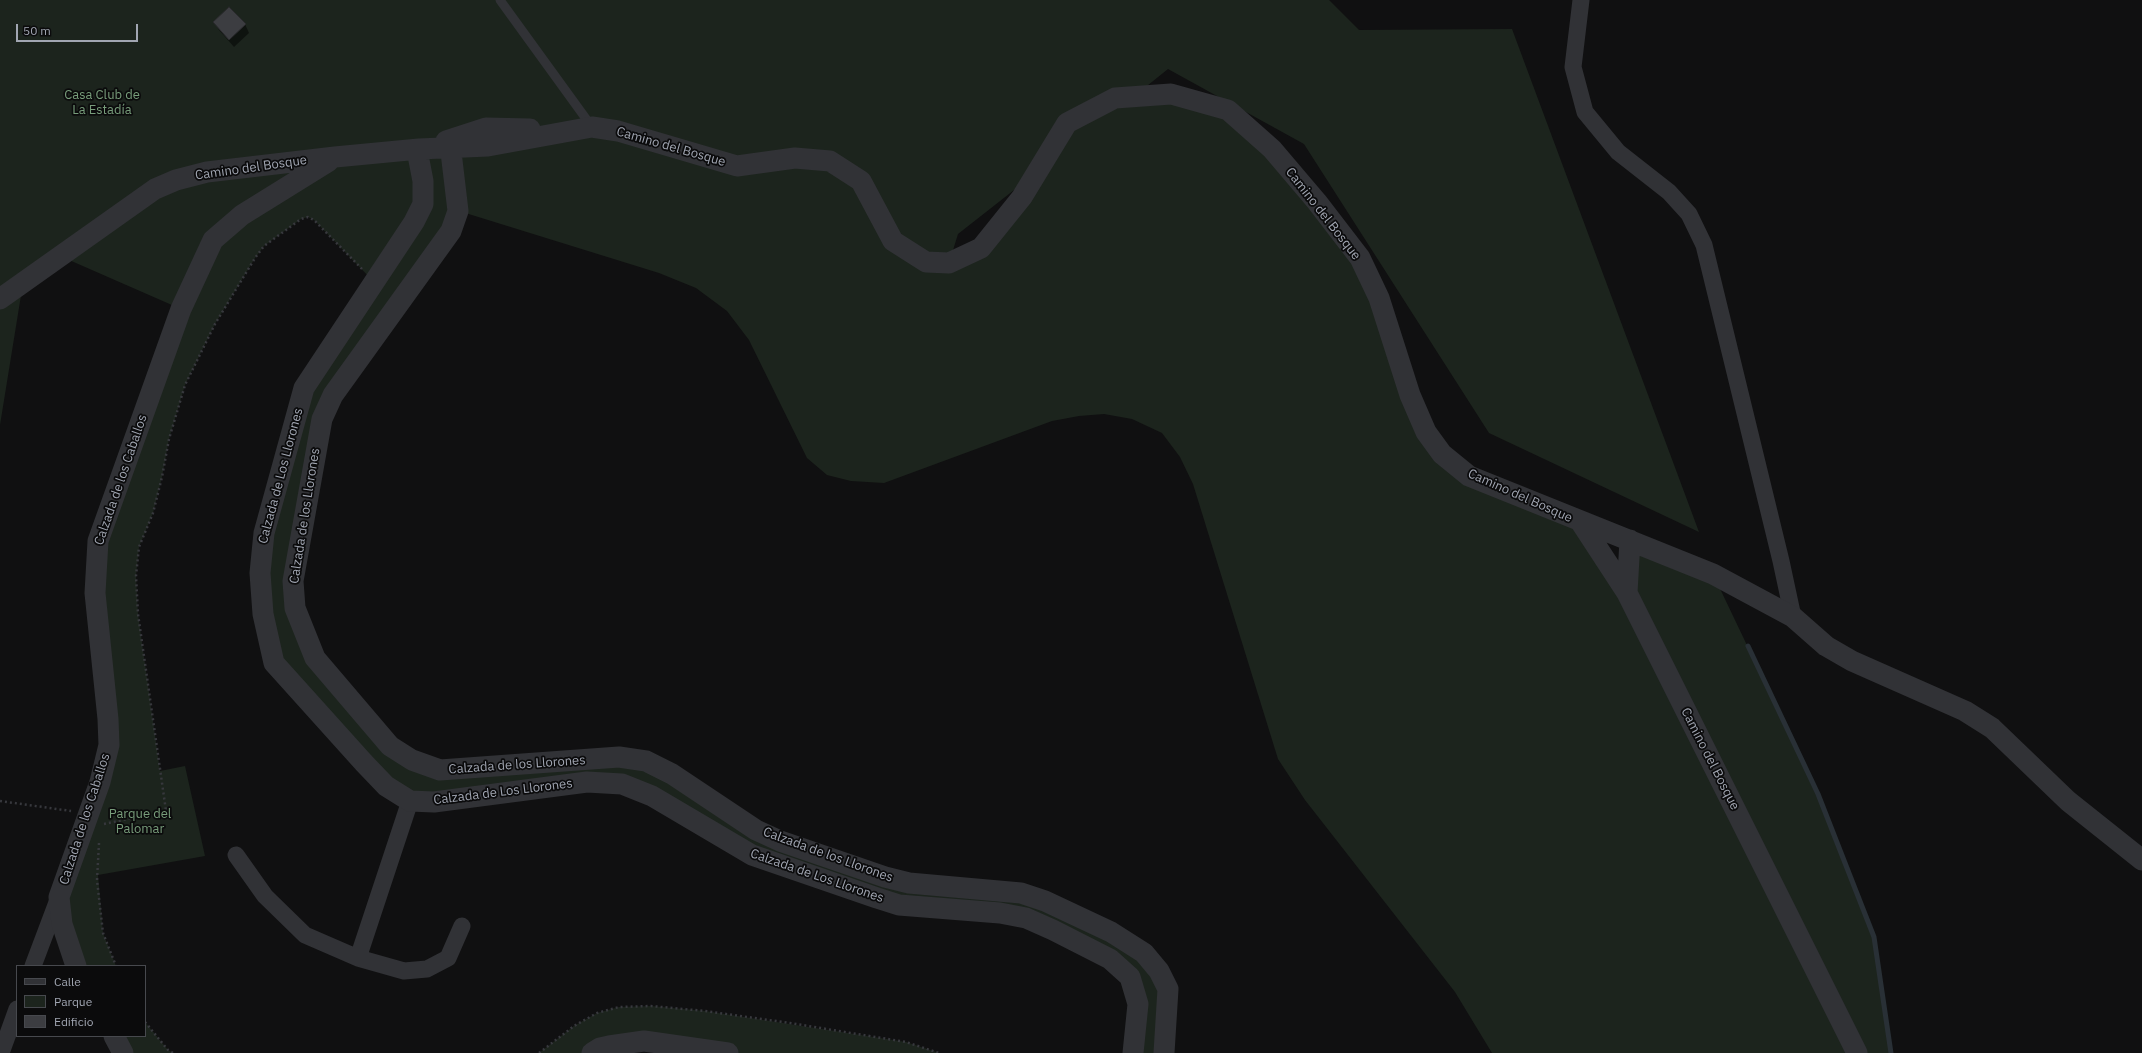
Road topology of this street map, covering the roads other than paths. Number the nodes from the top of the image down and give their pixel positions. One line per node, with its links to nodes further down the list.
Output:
1 (500, 0): 3 (lane)
2 (1581, 0): 11 (street)
3 (583, 128): 4 (street, Camino del Bosque); 5 (street, Camino del Bosque); 8 (street, Camino del Bosque)
4 (418, 150): 5 (street, Camino del Bosque); 6 (street, Camino del Bosque); 14 (street, Calzada de Los Llorones)
5 (451, 152): 12 (street, Calzada de los Llorones)
6 (335, 157): 7 (street, Camino del Bosque); 17 (street, Calzada de los Caballos)
7 (0, 300)
8 (1580, 521): 9 (street); 10 (street, Camino del Bosque)
9 (1630, 540): 10 (street); 11 (street)
10 (1627, 593): 30 (street, Camino del Bosque)
11 (1792, 617): 16 (street)
12 (531, 764): 13 (street); 29 (street, Calzada de los Llorones)
13 (534, 789): 14 (street, Calzada de Los Llorones); 28 (street, Calzada de Los Llorones)
14 (410, 801): 19 (street)
15 (236, 855): 19 (street)
16 (2142, 860)
17 (59, 897): 20 (street); 21 (street, Calzada de los Caballos)
18 (462, 926): 19 (street)
19 (358, 958)
20 (33, 965)
21 (76, 965)
22 (16, 1012): 24 (street)
23 (115, 1037): 25 (street)
24 (1, 1053)
25 (123, 1053)
26 (592, 1053): 27 (street)
27 (728, 1053)
28 (1133, 1053)
29 (1164, 1053)
30 (1857, 1053)

